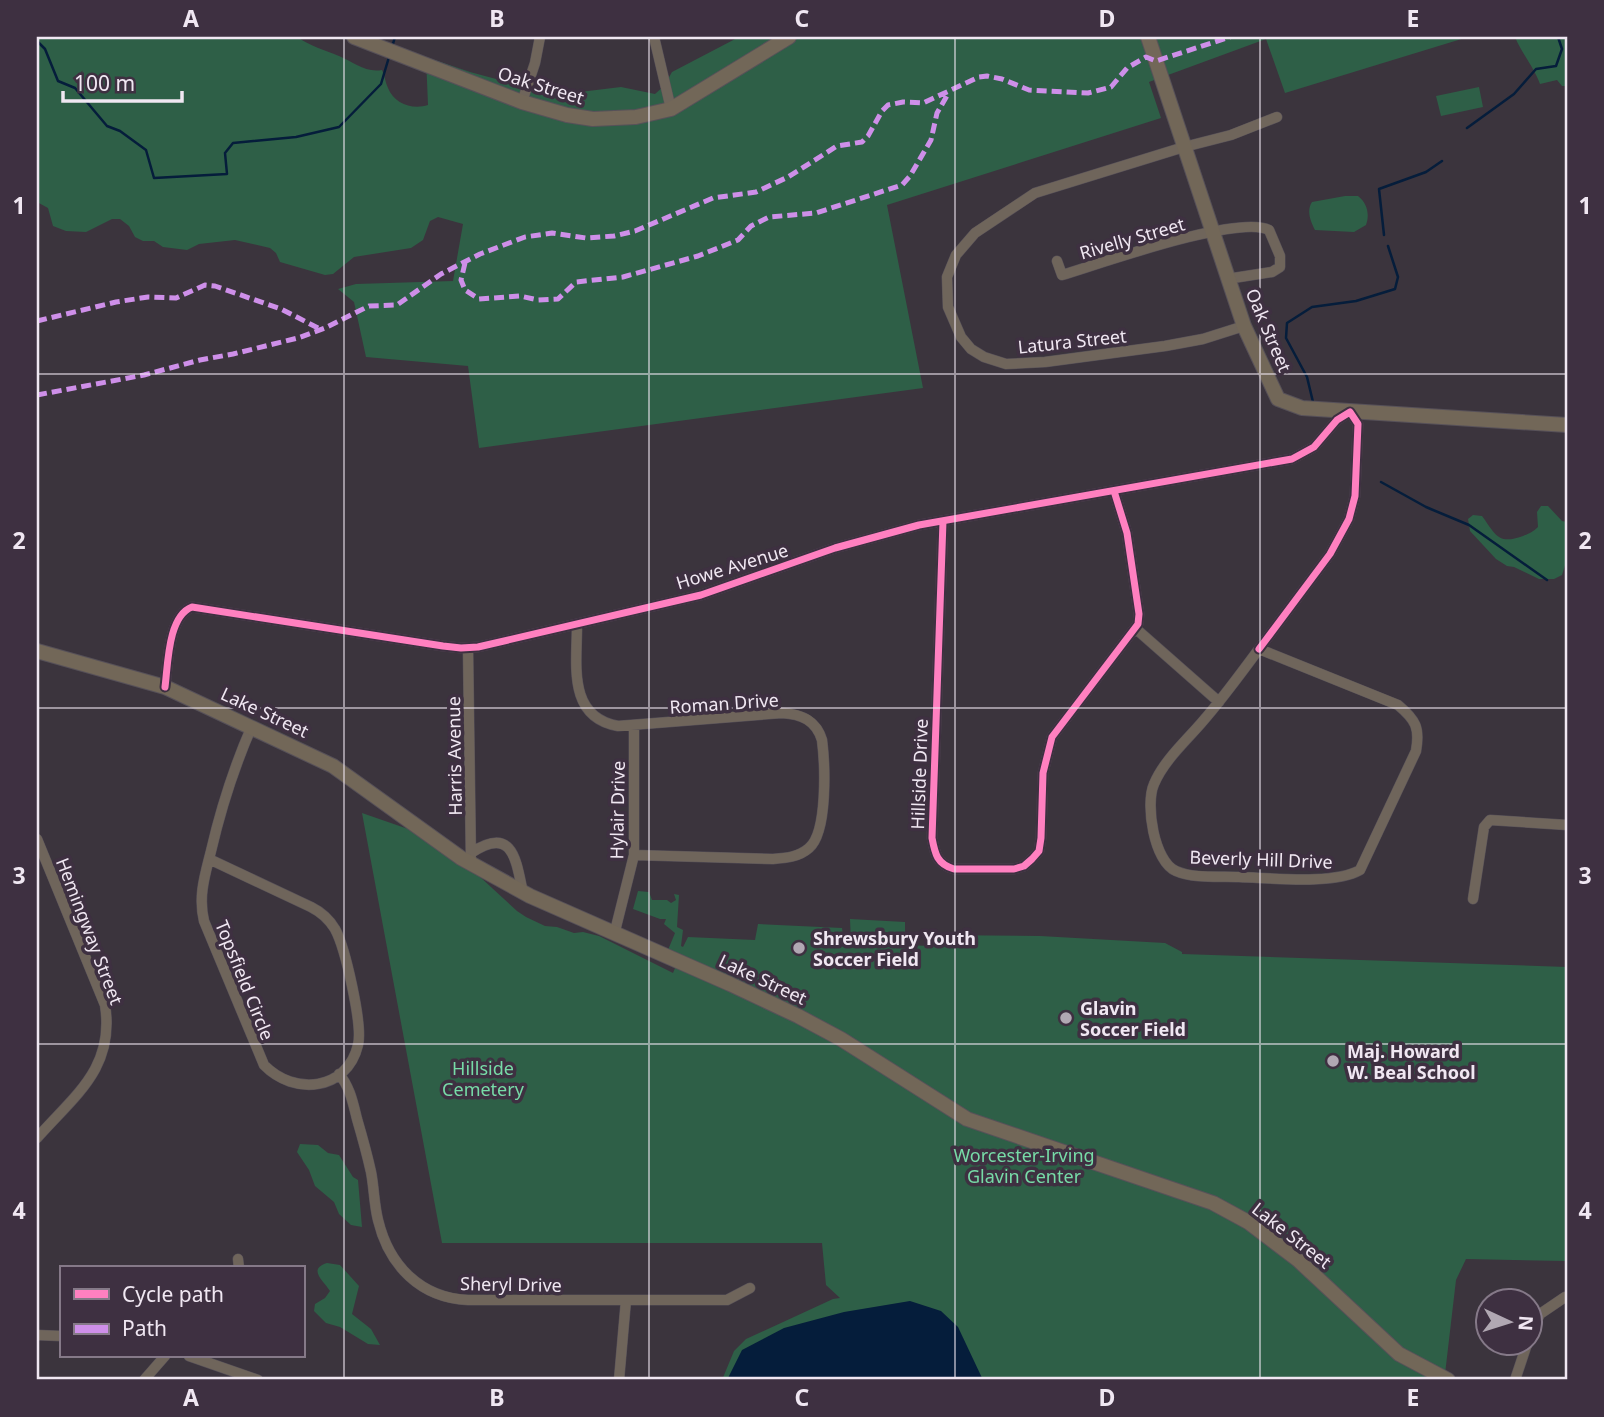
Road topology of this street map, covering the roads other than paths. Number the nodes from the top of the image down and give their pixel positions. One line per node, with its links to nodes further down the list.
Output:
1 (354, 37): 6 (main road, Oak Street)
2 (540, 37): 6 (street)
3 (654, 37): 7 (street)
4 (789, 37): 7 (main road, Oak Street)
5 (1148, 37): 9 (main road, Oak Street)
6 (522, 102): 7 (main road, Oak Street)
7 (671, 109)
8 (1277, 117): 9 (street, Latura Street)
9 (1184, 147): 10 (main road, Oak Street); 13 (street, Latura Street)
10 (1212, 231): 11 (street, Rivelly Street); 12 (main road, Oak Street); 12 (street, Rivelly Street)
11 (1057, 261)
12 (1227, 279): 13 (main road, Oak Street)
13 (1244, 326): 14 (main road, Oak Street)
14 (1350, 412): 15 (main road, Oak Street); 16 (street, Howe Avenue); 21 (street, Beverly Hill Drive)
15 (1567, 425)
16 (1114, 491): 17 (street, Howe Avenue); 19 (street)
17 (943, 521): 18 (street, Howe Avenue); 19 (street, Hillside Drive)
18 (577, 625): 20 (street, Howe Avenue); 25 (street, Roman Drive)
19 (1136, 628): 24 (street)
20 (468, 648): 23 (street, Howe Avenue); 30 (street, Harris Avenue)
21 (1259, 649): 24 (street, Beverly Hill Drive); 24 (street, Beverly Hill Drive)
22 (37, 651): 23 (main road, Lake Street)
23 (165, 687): 26 (main road, Lake Street)
24 (1219, 702)
25 (634, 725): 29 (street, Hylair Drive); 29 (street, Roman Drive)
26 (252, 726): 30 (main road, Lake Street); 31 (street, Topsfield Circle)
27 (1567, 825): 33 (street)
28 (37, 839): 36 (street, Hemingway Street)
29 (634, 855): 34 (street, Hylair Drive)
30 (471, 858): 32 (main road, Lake Street); 32 (street)
31 (209, 859): 35 (street); 35 (street, Topsfield Circle)
32 (523, 893): 34 (main road, Lake Street)
33 (1474, 899)
34 (614, 935): 49 (main road, Lake Street)
35 (339, 1074): 39 (street, Sheryl Drive)
36 (37, 1138)
37 (750, 1289): 39 (street, Sheryl Drive)
38 (1565, 1297): 40 (street)
39 (626, 1300): 48 (street)
40 (1544, 1311)
41 (37, 1335): 42 (street)
42 (60, 1336)
43 (163, 1358): 46 (street)
44 (196, 1358): 47 (street)
45 (1522, 1358): 50 (street)
46 (144, 1380)
47 (258, 1380)
48 (619, 1380)
49 (1448, 1380)
50 (1515, 1380)

